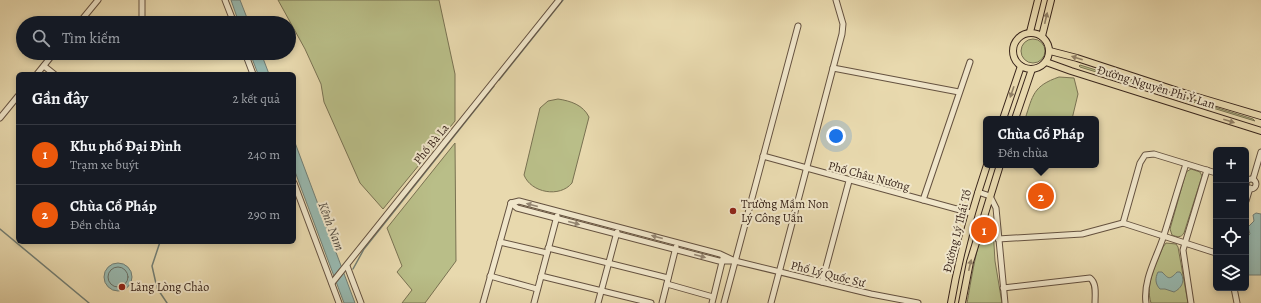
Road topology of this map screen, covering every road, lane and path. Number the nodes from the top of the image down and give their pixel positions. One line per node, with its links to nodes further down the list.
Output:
1 (98, 0): 8 (street)
2 (142, 0): 9 (street)
3 (225, 0): 10 (street)
4 (559, 0): 69 (street, Phố Bà La)
5 (836, 0): 21 (street)
6 (1038, 0): 12 (main road)
7 (1050, 0): 13 (main road, one-way to 7)
8 (85, 16)
9 (142, 16)
10 (231, 16)
11 (798, 26): 34 (street)
12 (1030, 32): 13 (main road); 20 (main road)
13 (1042, 36): 14 (main road)
14 (1050, 51): 18 (main road); 30 (main road, Đường Nguyên Phi Ỷ Lan, one-way to 14)
15 (49, 60): 19 (street)
16 (248, 60): 25 (street)
17 (970, 62): 26 (street)
18 (1046, 62): 22 (main road); 32 (main road, Đường Nguyên Phi Ỷ Lan, one-way to 32)
19 (44, 66): 23 (street); 24 (street)
20 (1021, 66): 22 (main road); 28 (main road, one-way to 28)
21 (832, 68): 26 (street); 38 (street)
22 (1032, 69): 29 (main road)
23 (39, 72)
24 (52, 72)
25 (252, 72)
26 (960, 92): 50 (street)
27 (16, 98): 31 (street)
28 (1004, 116)
29 (1016, 116)
30 (1261, 116)
31 (0, 118)
32 (1261, 131)
33 (1261, 152): 41 (street)
34 (763, 156): 38 (street, Phố Châu Nương); 67 (street)
35 (1186, 164): 39 (street); 55 (street); 58 (street)
36 (986, 168): 48 (main road, Đường Lý Thái Tổ)
37 (999, 168): 49 (main road, Đường Lý Thái Tổ)
38 (806, 169): 43 (street, Phố Châu Nương); 70 (street)
39 (1208, 170): 40 (street); 62 (street)
40 (1213, 172)
41 (1253, 179): 42 (street); 44 (street)
42 (1249, 180)
43 (849, 181): 50 (street, Phố Châu Nương); 74 (street)
44 (1258, 186): 46 (street)
45 (296, 188): 75 (street)
46 (1250, 188): 47 (street)
47 (1249, 191)
48 (978, 192): 49 (street); 53 (main road, Đường Lý Thái Tổ)
49 (990, 196): 59 (street); 95 (main road, Đường Lý Thái Tổ, one-way to 49)
50 (923, 200): 53 (street, Phố Châu Nương)
51 (511, 203): 52 (street, one-way to 51); 54 (street); 60 (street)
52 (558, 211): 54 (street); 56 (street)
53 (971, 213): 94 (main road, Đường Lý Thái Tổ)
54 (556, 218): 57 (street, one-way to 57); 63 (street)
55 (1123, 223): 58 (street); 59 (street)
56 (618, 227): 57 (street); 61 (street, one-way to 56)
57 (616, 234): 64 (street); 68 (street)
58 (1163, 237): 62 (street); 82 (street)
59 (998, 239): 76 (street)
60 (500, 242): 63 (street); 71 (street)
61 (677, 242): 64 (street); 66 (street)
62 (1184, 243): 65 (street); 98 (street)
63 (548, 250): 68 (street); 72 (street)
64 (675, 250): 66 (street, one-way to 66); 73 (street)
65 (1213, 251)
66 (723, 258): 67 (street, Phố Lý Quốc Sư); 80 (street)
67 (735, 261): 70 (street, Phố Lý Quốc Sư); 91 (street)
68 (609, 263): 73 (street); 78 (street)
69 (347, 266): 75 (street, Phố Bà La); 84 (street)
70 (779, 272): 74 (street, Phố Lý Quốc Sư); 92 (street)
71 (490, 276): 77 (street); 85 (street)
72 (541, 276): 77 (street); 78 (street)
73 (668, 281): 80 (street); 89 (street)
74 (822, 282): 81 (street, Phố Lý Quốc Sư)
75 (332, 283): 83 (street)
76 (1003, 288): 96 (street); 97 (street)
77 (537, 289): 86 (street)
78 (601, 291): 87 (street); 88 (street)
79 (1234, 291): 99 (street)
80 (713, 297): 90 (street)
81 (900, 301): 93 (street, Phố Lý Quốc Sư)
82 (1146, 302)
83 (339, 303)
84 (361, 303)
85 (483, 303)
86 (534, 303)
87 (598, 303)
88 (651, 303)
89 (662, 303)
90 (712, 303)
91 (724, 303)
92 (771, 303)
93 (918, 303)
94 (951, 303)
95 (962, 303)
96 (1005, 303)
97 (1095, 303)
98 (1191, 303)
99 (1236, 303)

